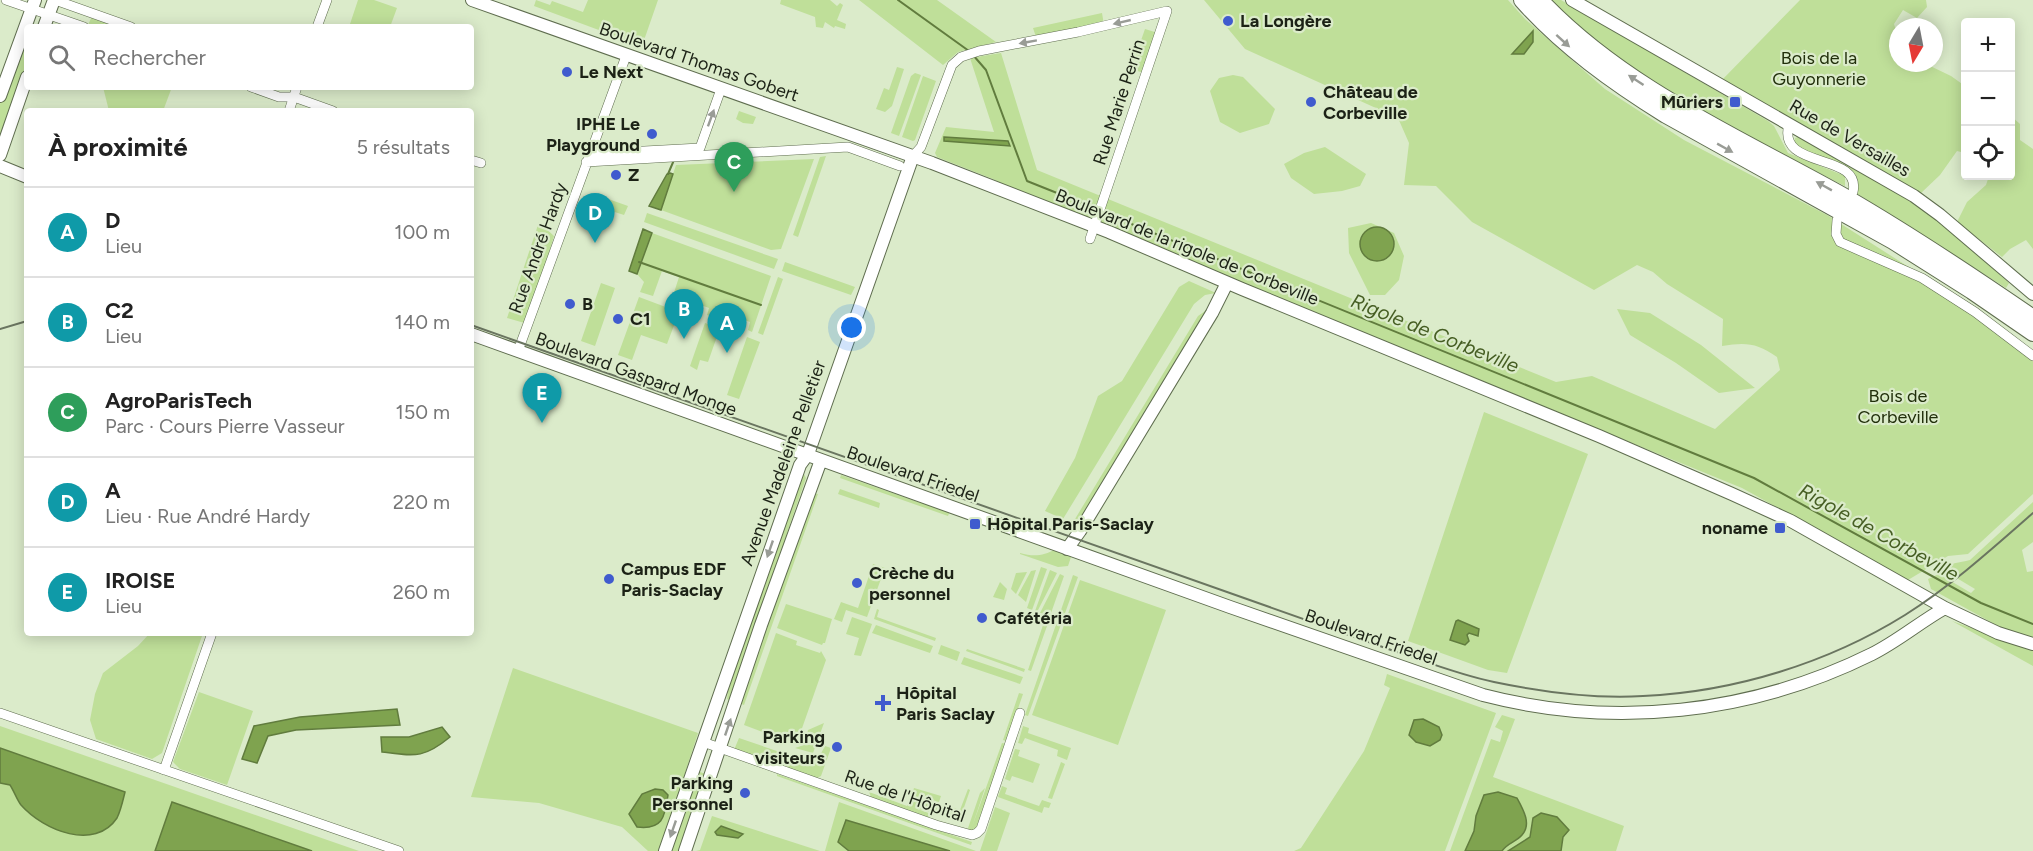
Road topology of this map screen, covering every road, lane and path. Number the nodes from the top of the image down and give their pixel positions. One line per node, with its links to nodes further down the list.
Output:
1 (6, 0): 8 (street)
2 (55, 0): 9 (street); 13 (street)
3 (327, 0): 14 (street)
4 (472, 0): 16 (street, Boulevard Thomas Gobert)
5 (1522, 0): 37 (highway, one-way to 37)
6 (1540, 0): 36 (highway, one-way to 6)
7 (1572, 0): 24 (street, Rue de Versailles)
8 (33, 4): 9 (street); 10 (street)
9 (49, 15): 11 (street); 12 (street)
10 (26, 24)
11 (46, 24)
12 (75, 24)
13 (123, 24)
14 (318, 24)
15 (24, 29): 21 (street)
16 (626, 56): 18 (street, Boulevard Thomas Gobert); 27 (street, Rue André Hardy)
17 (24, 86): 25 (street)
18 (721, 89): 26 (street, Boulevard Thomas Gobert); 27 (street, one-way to 18)
19 (259, 90): 20 (street)
20 (295, 92): 22 (street); 23 (street)
21 (0, 96)
22 (289, 108)
23 (327, 108)
24 (1789, 124): 31 (street); 35 (street, Rue de Versailles)
25 (0, 155)
26 (913, 156): 33 (street, Boulevard de la rigole de Corbeville); 33 (street, Rue Marie Perrin, one-way to 26); 42 (street, Avenue Madeleine Pelletier)
27 (588, 158): 29 (street); 39 (street, Rue André Hardy)
28 (0, 166): 30 (street)
29 (900, 166)
30 (24, 176)
31 (1853, 192)
32 (1837, 220): 40 (street)
33 (1094, 227): 34 (street, Boulevard de la rigole de Corbeville)
34 (1227, 283): 44 (street); 45 (street, Boulevard de la rigole de Corbeville)
35 (2033, 294)
36 (2033, 318)
37 (2033, 333)
38 (474, 335): 39 (street, Boulevard Gaspard Monge)
39 (518, 351): 41 (street, Boulevard Gaspard Monge)
40 (2033, 356)
41 (789, 447): 42 (street, Boulevard Friedel)
42 (808, 454): 43 (street, Boulevard Friedel); 50 (street, Avenue Madeleine Pelletier, one-way to 50)
43 (821, 460): 44 (street, Boulevard Friedel); 51 (street, Avenue Madeleine Pelletier, one-way to 43)
44 (1067, 549): 45 (street, Boulevard Friedel)
45 (1945, 608): 47 (street, Boulevard de la rigole de Corbeville)
46 (211, 636): 52 (street)
47 (2033, 644)
48 (0, 713): 52 (street)
49 (1020, 713): 51 (street, Rue de l'Hôpital)
50 (703, 742): 51 (street, Rue de l'Hôpital); 54 (street, Avenue Madeleine Pelletier, one-way to 54)
51 (720, 749): 55 (street, Avenue Madeleine Pelletier)
52 (164, 770): 53 (street)
53 (399, 851)
54 (665, 851)
55 (685, 851)

